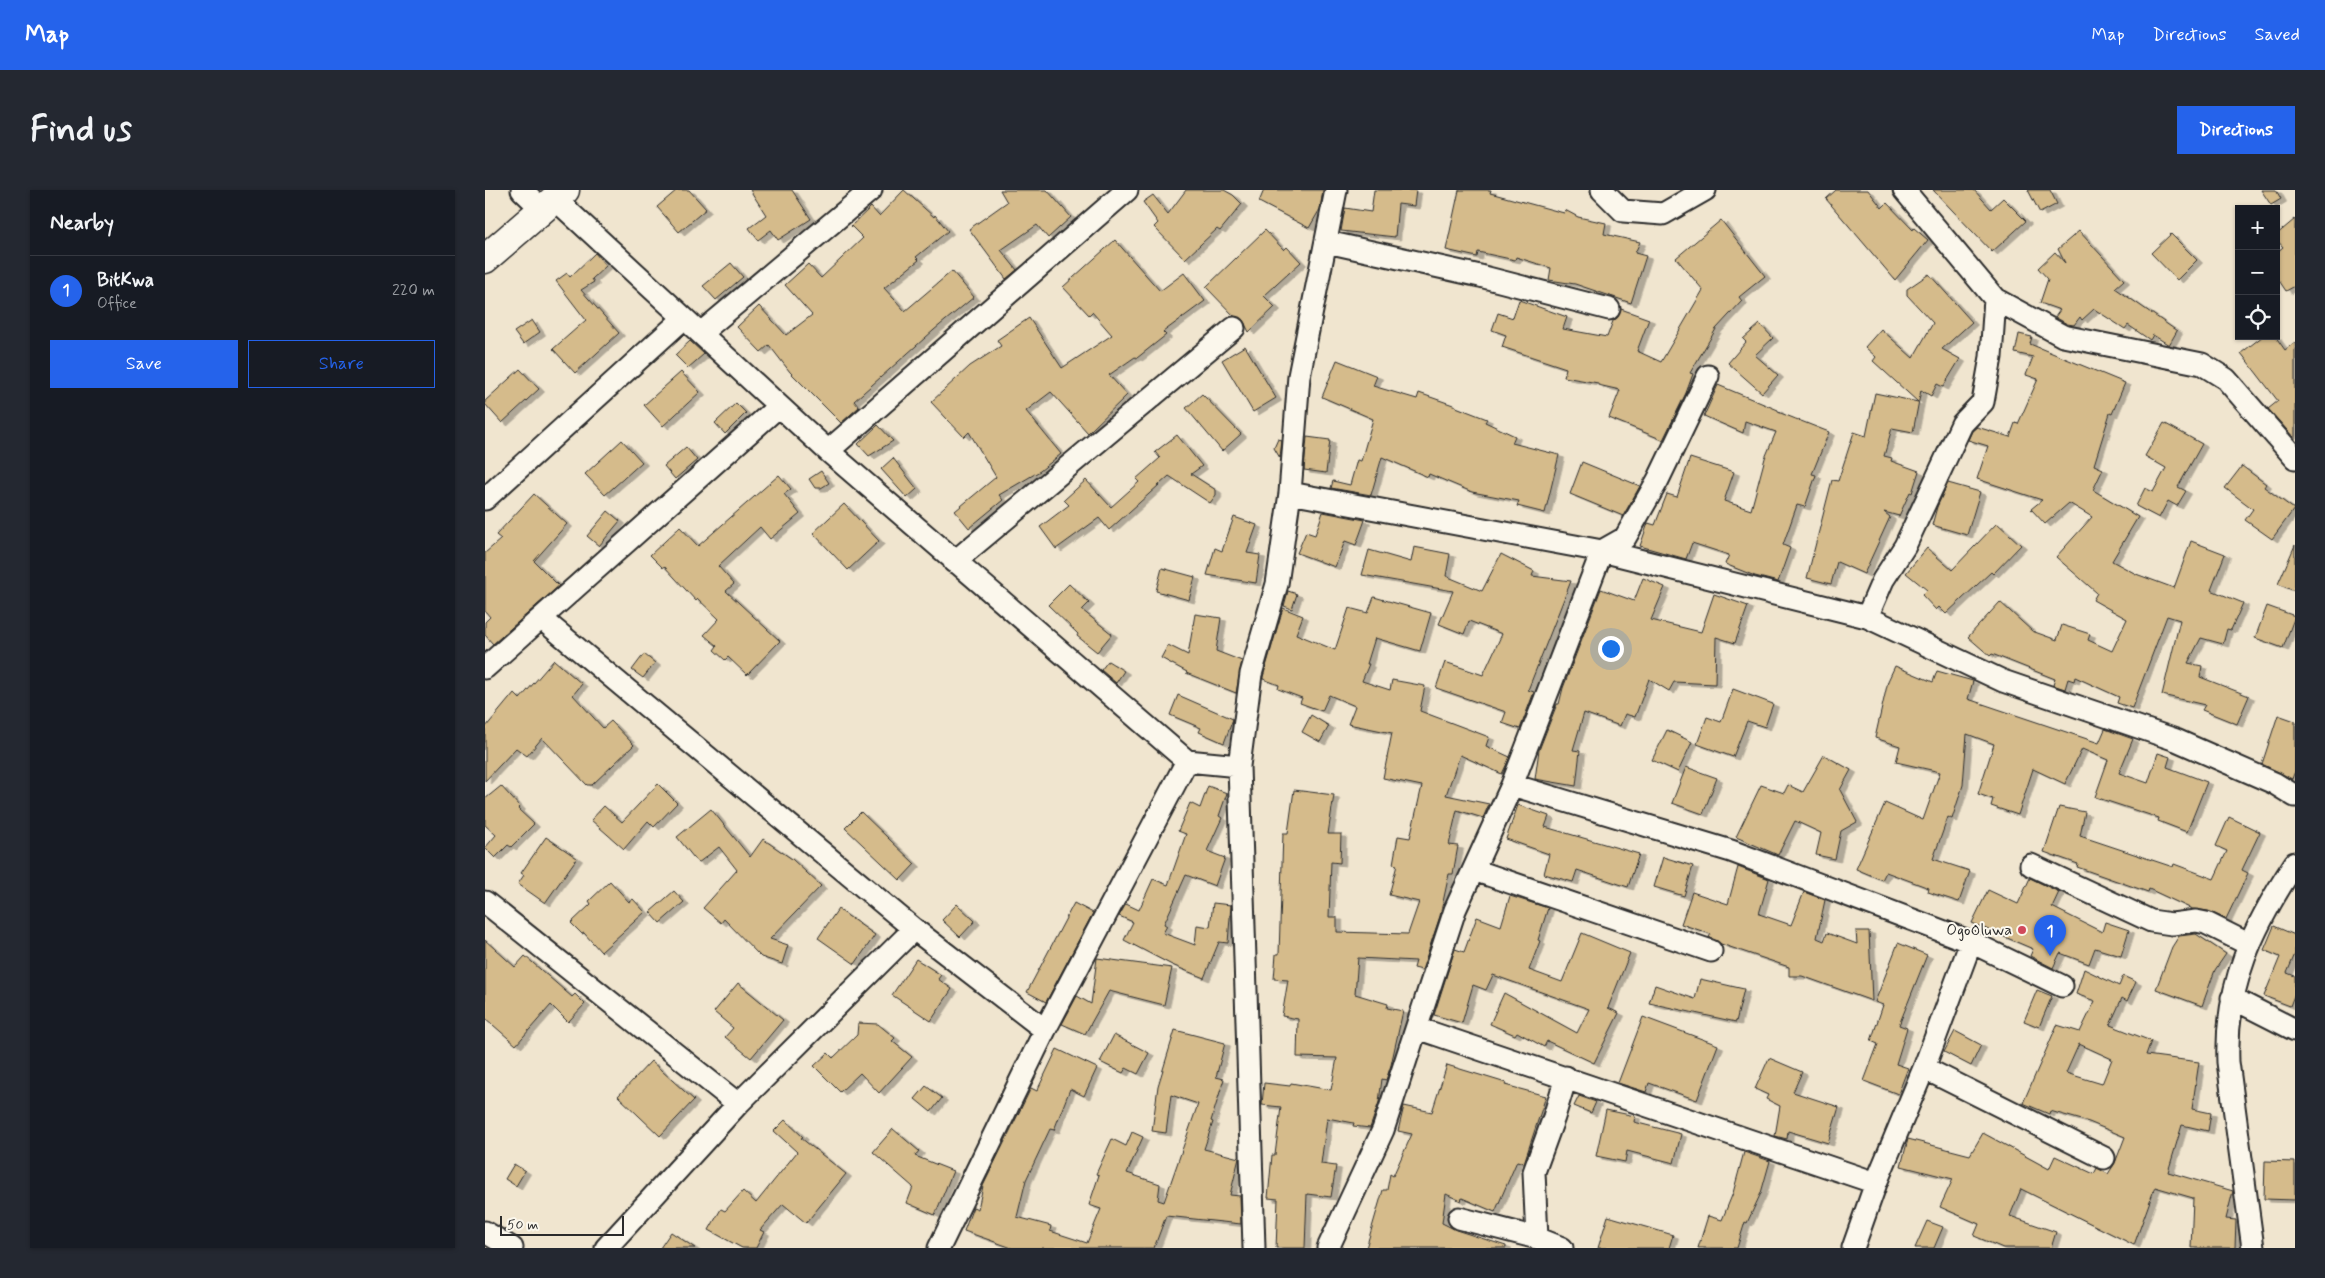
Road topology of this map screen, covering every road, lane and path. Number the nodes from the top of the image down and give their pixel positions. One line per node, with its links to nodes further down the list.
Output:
1 (522, 190): 8 (street)
2 (871, 190): 15 (street)
3 (1127, 190): 18 (street)
4 (1336, 190): 9 (street)
5 (1603, 190): 6 (street)
6 (1705, 190)
7 (1904, 190): 11 (street)
8 (554, 200): 10 (main road); 13 (street)
9 (1327, 242): 12 (street); 20 (street)
10 (485, 259)
11 (1995, 299): 19 (street); 24 (street)
12 (1609, 309)
13 (684, 318): 15 (street); 21 (street)
14 (1234, 328): 23 (street)
15 (701, 334): 17 (street)
16 (1708, 376): 22 (street)
17 (779, 406): 18 (street); 25 (street)
18 (827, 451): 23 (street)
19 (2295, 458)
20 (1290, 493): 22 (street); 28 (street)
21 (485, 499)
22 (1603, 551): 24 (street); 29 (street)
23 (954, 562): 27 (street)
24 (1867, 617): 30 (street)
25 (542, 618): 26 (street); 35 (street)
26 (485, 668)
27 (1187, 761): 28 (street); 42 (street)
28 (1239, 766): 55 (street)
29 (1512, 785): 33 (street); 36 (street)
30 (2295, 796)
31 (2295, 863): 37 (street)
32 (2031, 865): 37 (street)
33 (1474, 870): 38 (street); 41 (street)
34 (485, 902): 46 (street)
35 (914, 929): 42 (street); 46 (street)
36 (1971, 942): 39 (street); 44 (street)
37 (2249, 944): 40 (street)
38 (1711, 951)
39 (2063, 986)
40 (2232, 998): 43 (street); 59 (street)
41 (1417, 1028): 45 (street); 56 (street)
42 (1045, 1030): 54 (street)
43 (2295, 1030)
44 (1924, 1068): 47 (street); 48 (street)
45 (1566, 1077): 48 (street); 51 (street)
46 (738, 1104): 53 (street)
47 (2104, 1158)
48 (1876, 1183): 58 (street)
49 (1459, 1218): 51 (street)
50 (485, 1232): 52 (street)
51 (1537, 1238): 57 (street)
52 (512, 1248)
53 (606, 1248)
54 (939, 1248)
55 (1254, 1248)
56 (1328, 1248)
57 (1562, 1248)
58 (1853, 1248)
59 (2253, 1248)

